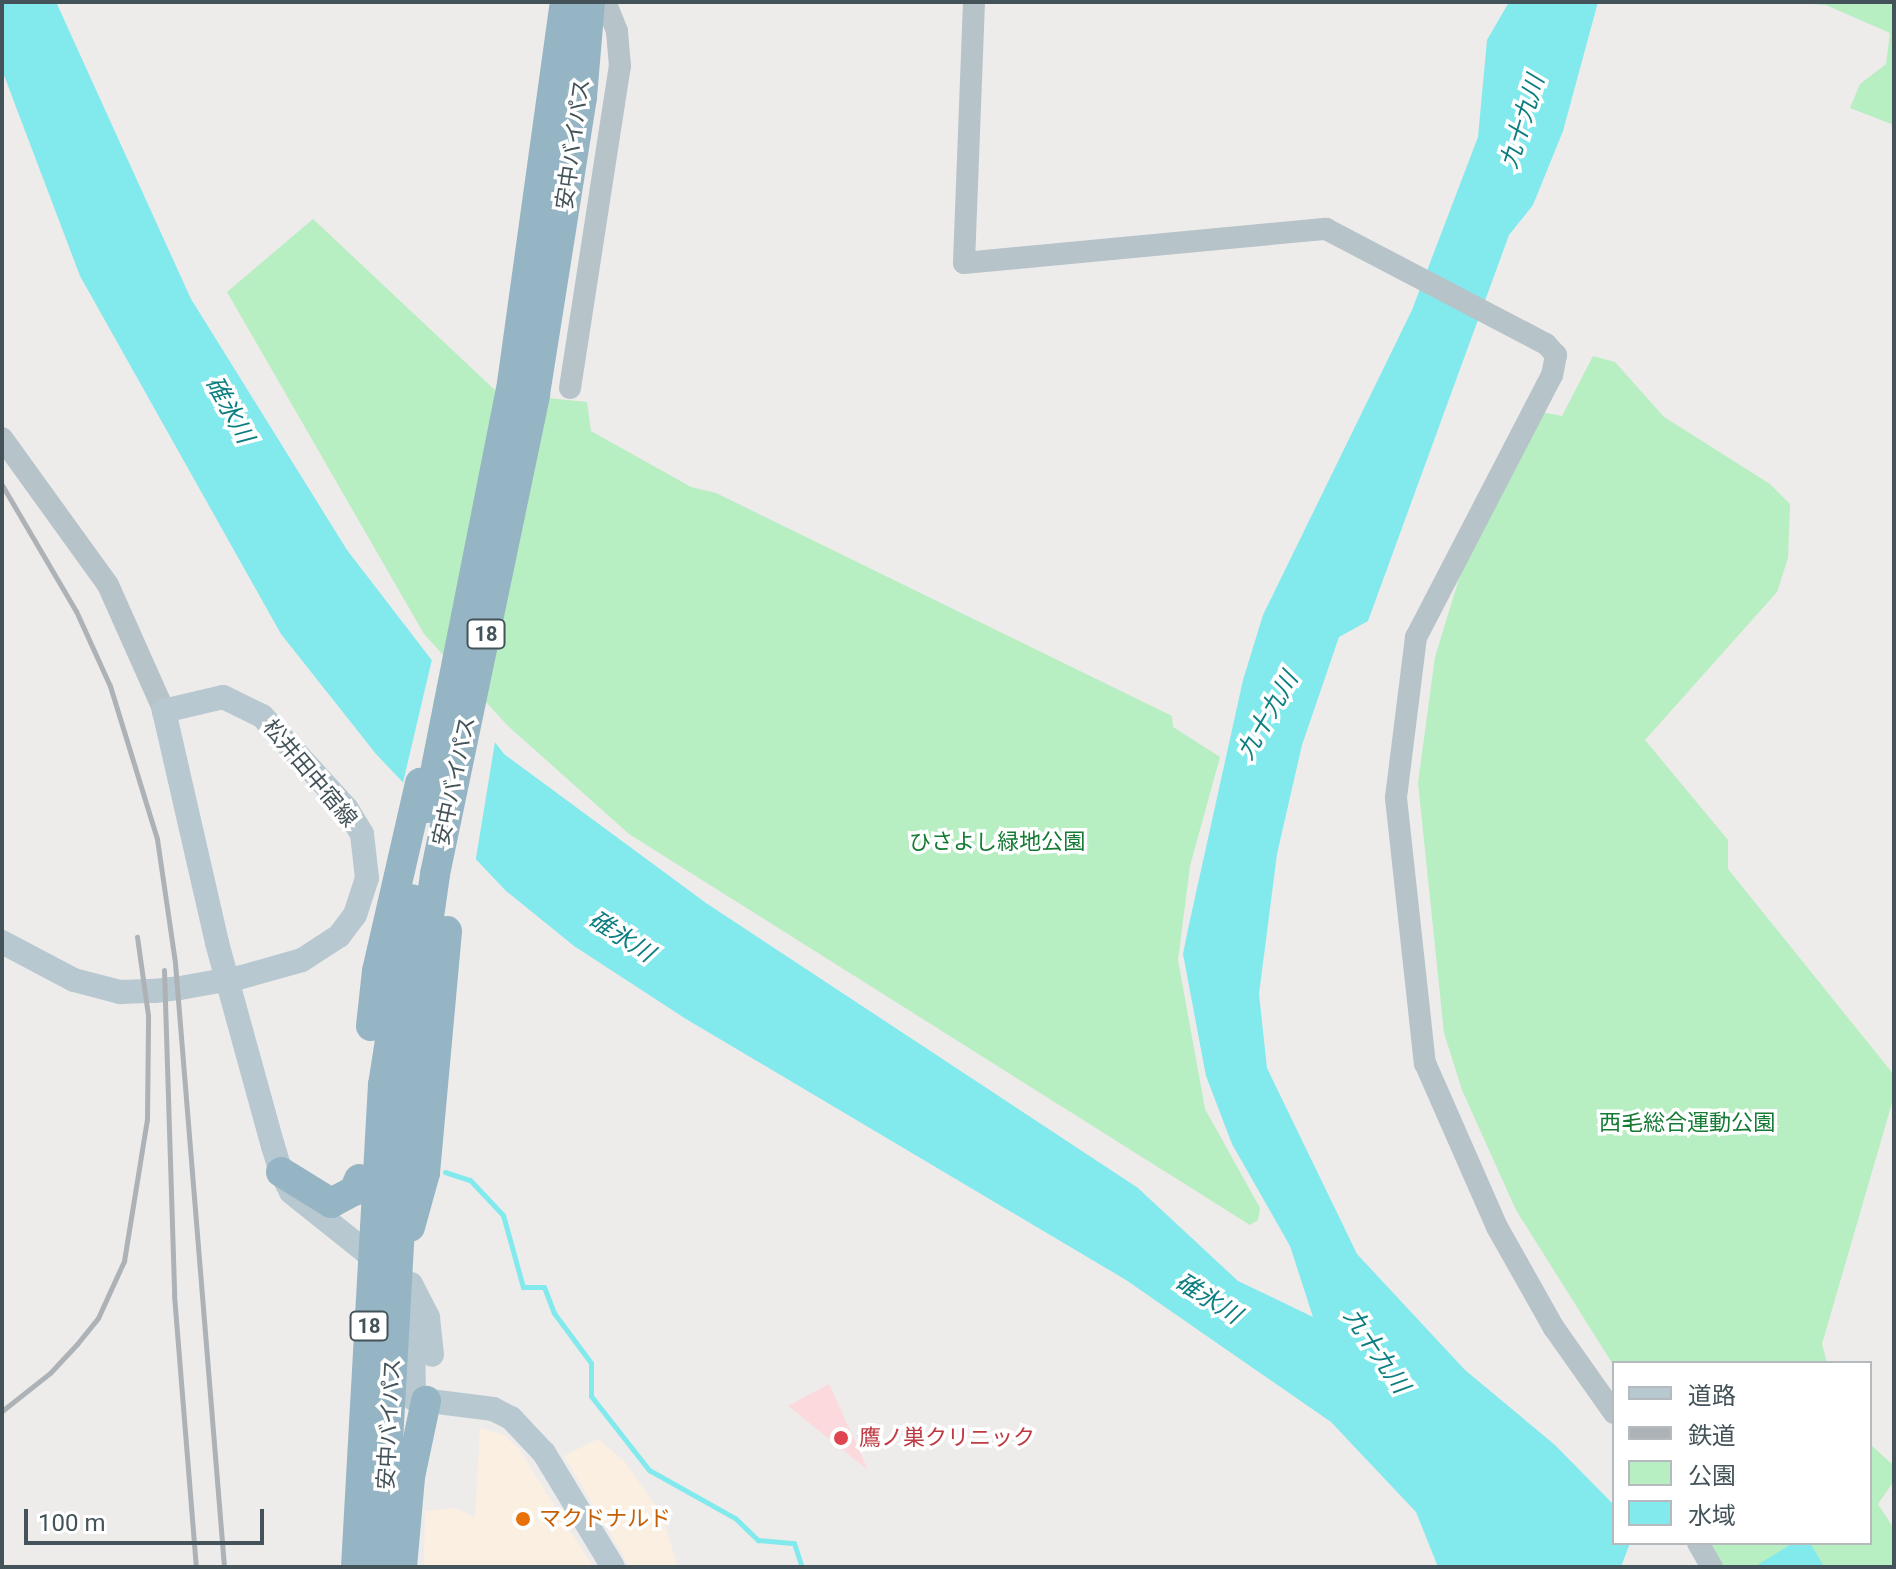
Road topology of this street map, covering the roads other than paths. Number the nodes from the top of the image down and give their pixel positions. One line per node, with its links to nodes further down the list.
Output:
1 (565, 2): 6 (highway, 安中バイパス / 18)
2 (590, 2): 6 (highway, 安中バイパス / 18)
3 (605, 2): 5 (street)
4 (974, 2): 18 (street)
5 (570, 388)
6 (524, 389): 9 (highway, 安中バイパス / 18); 9 (highway, 安中バイパス / 18)
7 (2, 438): 8 (street)
8 (164, 711): 10 (main road, 松井田中宿線); 12 (main road)
9 (427, 868): 11 (highway, 安中バイパス / 18); 13 (highway); 15 (highway)
10 (2, 942)
11 (396, 1087): 21 (highway, 安中バイパス / 18); 22 (highway, 安中バイパス / 18)
12 (281, 1172): 13 (highway); 14 (main road)
13 (359, 1179): 14 (highway)
14 (365, 1251): 15 (main road); 17 (main road)
15 (392, 1265): 17 (main road)
16 (357, 1379): 17 (street)
17 (420, 1400): 20 (highway); 23 (highway); 24 (main road)
18 (1612, 1410)
19 (1699, 1545): 25 (street)
20 (339, 1567)
21 (356, 1567)
22 (381, 1567)
23 (402, 1567)
24 (613, 1567)
25 (1712, 1567)

